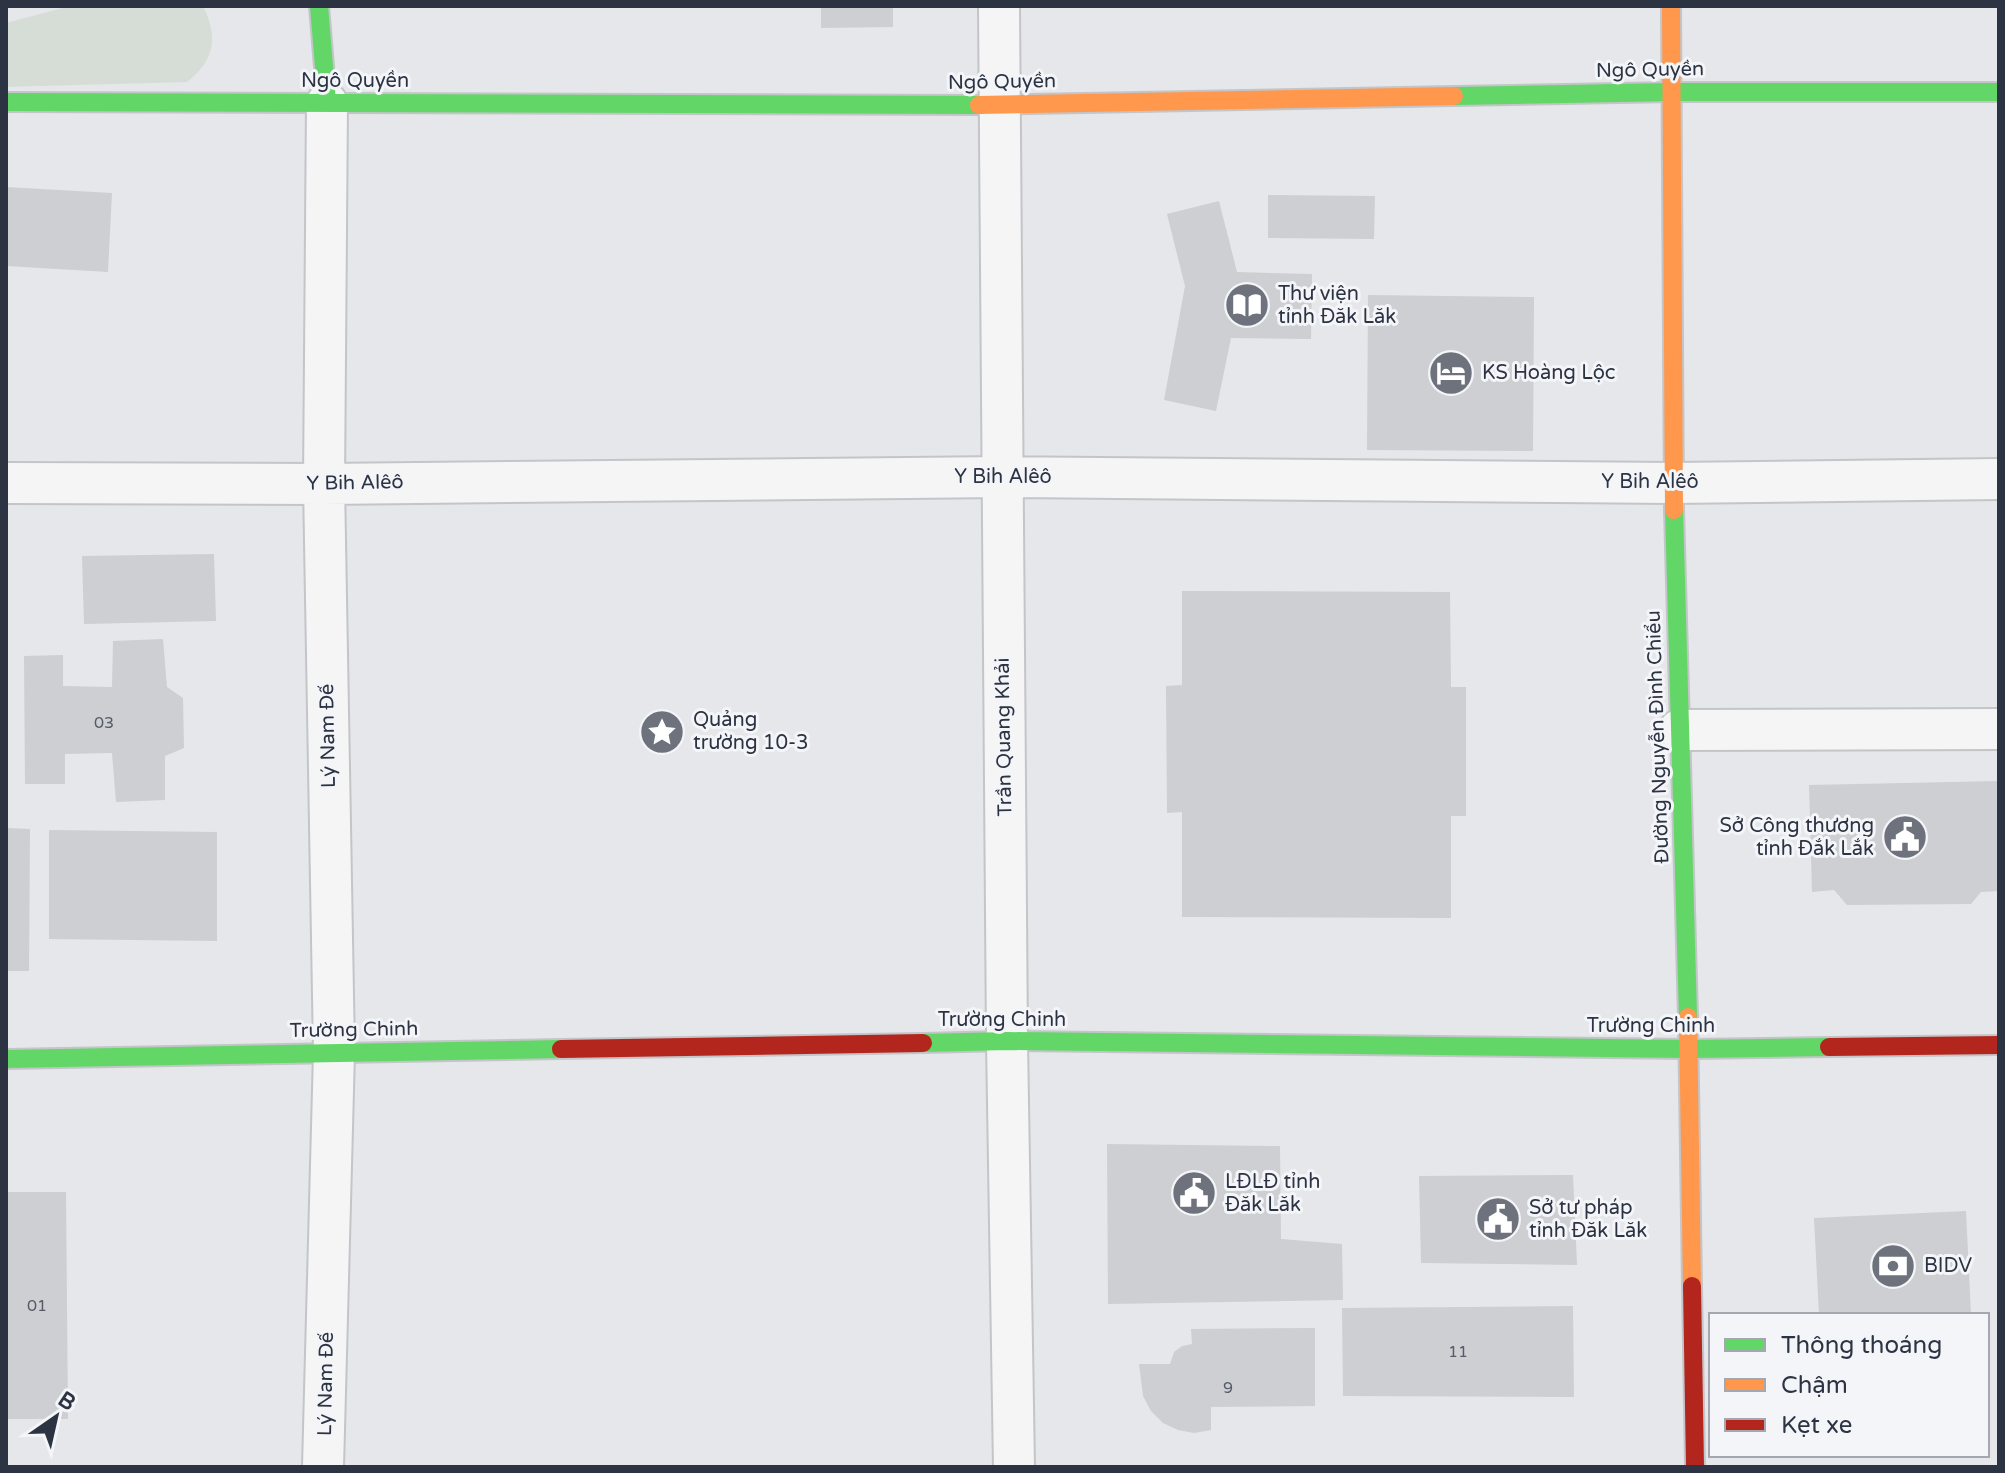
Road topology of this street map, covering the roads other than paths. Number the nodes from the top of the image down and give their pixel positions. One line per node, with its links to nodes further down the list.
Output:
1 (319, 6): 7 (street, Lý Nam Đế)
2 (999, 6): 8 (street, Trần Quang Khải)
3 (1671, 6): 4 (street, Đường Nguyễn Đình Chiểu)
4 (1673, 92): 5 (street, Ngô Quyền); 8 (street, Ngô Quyền); 12 (street, Đường Nguyễn Đình Chiểu)
5 (1999, 92)
6 (6, 102): 7 (street, Ngô Quyền)
7 (327, 103): 8 (street, Ngô Quyền); 13 (street, Lý Nam Đế)
8 (999, 105): 9 (street, Trần Quang Khải)
9 (1002, 477): 12 (street, Y Bih Alêô); 13 (street, Y Bih Alêô); 16 (street, Trần Quang Khải)
10 (1999, 479): 12 (street, Y Bih Alêô)
11 (6, 483): 13 (street, Y Bih Alêô)
12 (1673, 483): 15 (street, Đường Nguyễn Đình Chiểu)
13 (324, 484): 19 (street, Lý Nam Đế)
14 (1999, 729): 15 (street)
15 (1679, 730): 18 (street, Đường Nguyễn Đình Chiểu)
16 (1007, 1041): 18 (street, Trường Chinh); 19 (street, Trường Chinh); 22 (street, Trần Quang Khải)
17 (1999, 1045): 18 (street, Trường Chinh)
18 (1689, 1049): 23 (street, Đường Nguyễn Đình Chiểu)
19 (334, 1052): 20 (street, Trường Chinh); 21 (street, Lý Nam Đế)
20 (6, 1059)
21 (323, 1467)
22 (1014, 1467)
23 (1695, 1467)

